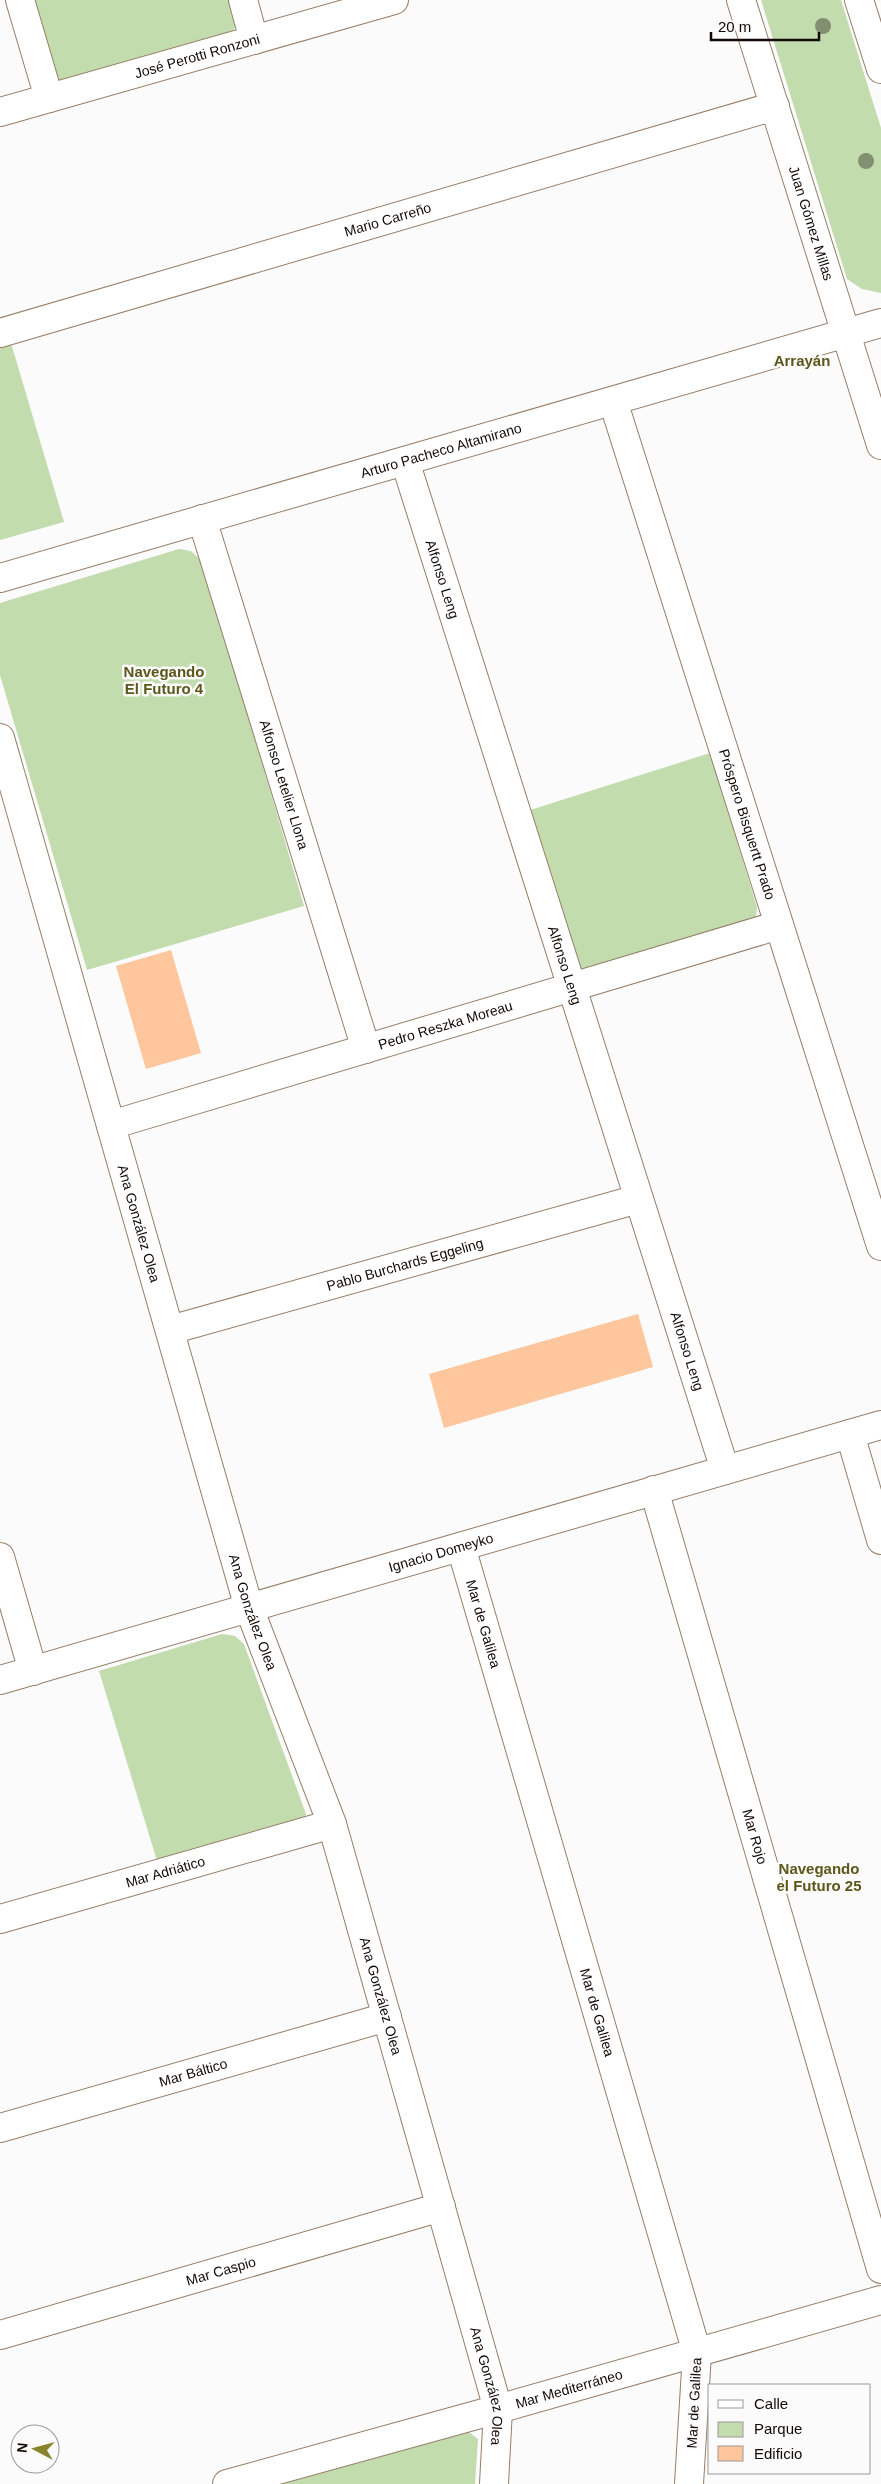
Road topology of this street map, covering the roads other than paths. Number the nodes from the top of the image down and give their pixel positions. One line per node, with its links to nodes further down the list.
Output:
1 (20, 0): 8 (street)
2 (243, 0): 6 (street)
3 (394, 0): 6 (street, José Perotti Ronzoni)
4 (741, 0): 9 (street, Juan Gómez Millas)
5 (860, 0): 7 (street)
6 (254, 40): 8 (street, José Perotti Ronzoni)
7 (881, 69)
8 (49, 98): 10 (street, José Perotti Ronzoni)
9 (775, 106): 12 (street, Mario Carreño); 13 (street, Juan Gómez Millas)
10 (0, 112)
11 (881, 323): 13 (street, Arturo Pacheco Altamirano)
12 (0, 333)
13 (846, 333): 14 (street, Arturo Pacheco Altamirano); 15 (street, Juan Gómez Millas)
14 (613, 401): 16 (street, Arturo Pacheco Altamirano); 20 (street, Próspero Bisquertt Prado)
15 (881, 446)
16 (405, 461): 17 (street, Arturo Pacheco Altamirano); 21 (street, Alfonso Leng)
17 (202, 520): 18 (street, Arturo Pacheco Altamirano); 22 (street, Alfonso Letelier Llona)
18 (0, 578)
19 (0, 738): 23 (street, Ana González Olea)
20 (779, 925): 21 (street, Pedro Reszka Moreau); 25 (street, Próspero Bisquertt Prado)
21 (572, 987): 22 (street, Pedro Reszka Moreau); 24 (street, Alfonso Leng)
22 (366, 1049): 23 (street, Pedro Reszka Moreau)
23 (111, 1125): 26 (street, Ana González Olea)
24 (638, 1199): 26 (street, Pablo Burchards Eggeling); 29 (street, Alfonso Leng)
25 (881, 1246)
26 (170, 1330): 34 (street, Ana González Olea)
27 (881, 1425): 28 (street, Ignacio Domeyko)
28 (850, 1434): 29 (street, Ignacio Domeyko); 31 (street)
29 (725, 1470): 30 (street, Ignacio Domeyko)
30 (654, 1490): 32 (street, Ignacio Domeyko); 42 (street, Mar Rojo)
31 (881, 1540)
32 (461, 1546): 34 (street, Ignacio Domeyko); 45 (street, Mar de Galilea)
33 (0, 1557): 35 (street)
34 (249, 1608): 35 (street, Ignacio Domeyko); 37 (street, Ana González Olea)
35 (33, 1671): 36 (street, Ignacio Domeyko)
36 (0, 1680)
37 (332, 1824): 38 (street, Mar Adriático); 39 (street, Ana González Olea)
38 (0, 1919)
39 (387, 2017): 40 (street, Mar Báltico); 41 (street, Ana González Olea)
40 (0, 2128)
41 (440, 2207): 44 (street, Mar Caspio); 46 (street, Ana González Olea)
42 (881, 2268)
43 (881, 2300): 45 (street, Mar Mediterráneo)
44 (0, 2335)
45 (697, 2352): 46 (street, Mar Mediterráneo); 49 (street, Mar de Galilea)
46 (498, 2410): 47 (street, Mar Mediterráneo); 48 (street, Ana González Olea)
47 (227, 2484)
48 (494, 2484)
49 (689, 2484)

